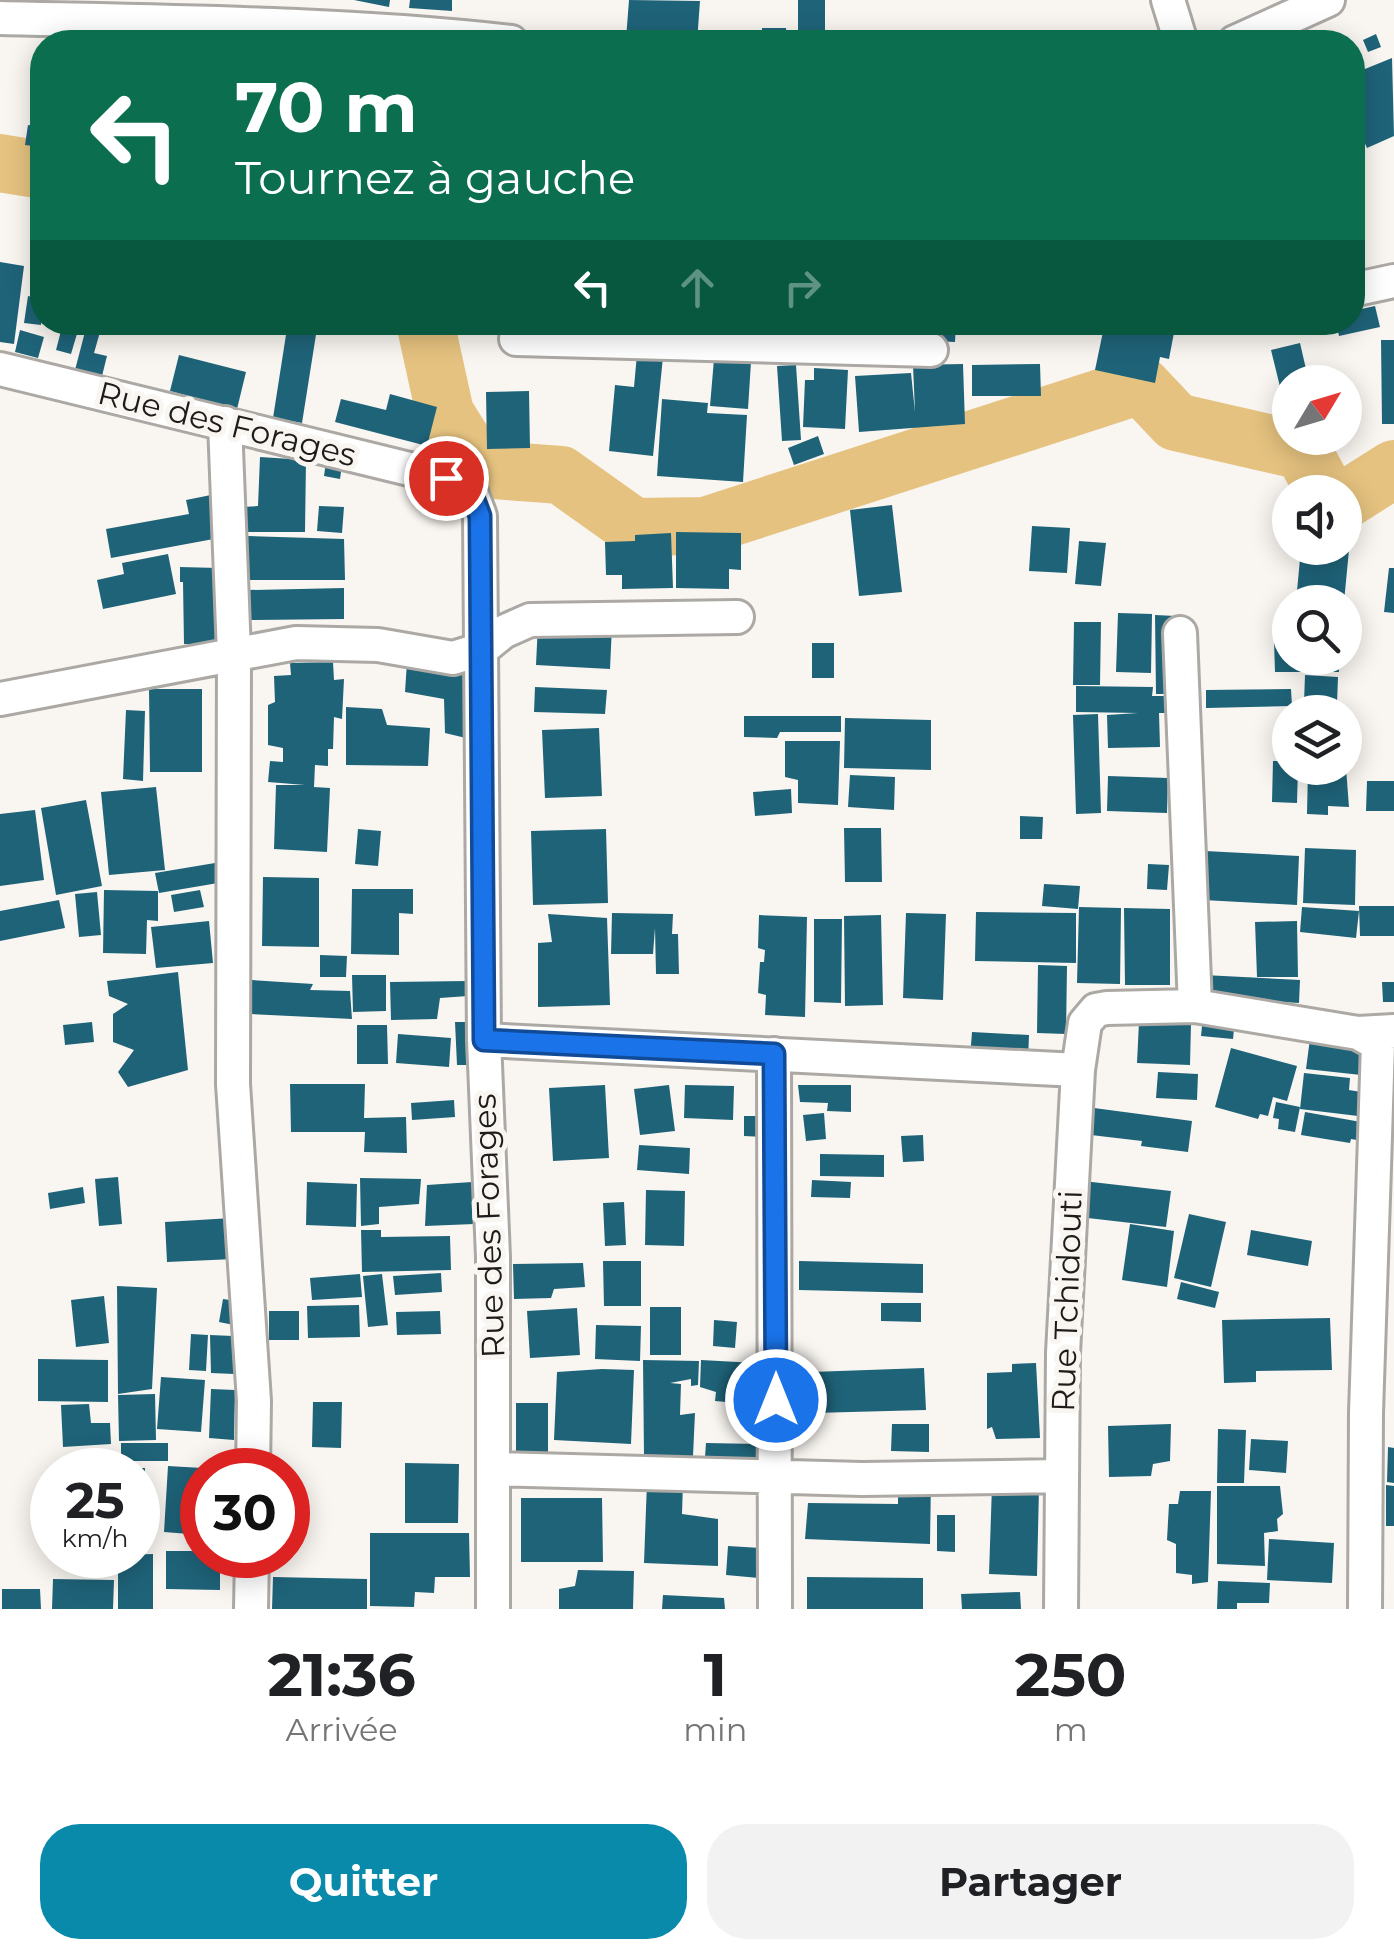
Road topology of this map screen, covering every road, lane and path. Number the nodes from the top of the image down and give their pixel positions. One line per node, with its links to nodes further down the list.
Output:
1 (1168, 0): 5 (street)
2 (1328, 0): 6 (street)
3 (0, 18): 4 (street)
4 (369, 30)
5 (1177, 30)
6 (1262, 30)
7 (1394, 281): 8 (street)
8 (1365, 287)
9 (618, 335): 11 (street)
10 (662, 335): 12 (street)
11 (516, 339)
12 (931, 350)
13 (0, 368): 14 (street, Rue des Forages)
14 (225, 423): 17 (street, Rue des Forages); 18 (street)
15 (737, 616): 17 (street)
16 (1180, 632): 20 (street)
17 (482, 649): 18 (street); 23 (street, Rue des Forages)
18 (234, 652): 19 (street); 26 (street)
19 (0, 700)
20 (1195, 1006): 22 (street); 25 (street, Rue Tchidouti)
21 (1394, 1030): 22 (street)
22 (1358, 1033): 35 (street)
23 (484, 1040): 24 (street); 27 (street, Rue des Forages)
24 (774, 1054): 25 (street); 29 (street)
25 (1078, 1070): 28 (street, Rue Tchidouti)
26 (253, 1448)
27 (494, 1468): 29 (street); 32 (street, Rue des Forages)
28 (1061, 1476): 29 (street); 34 (street, Rue Tchidouti)
29 (776, 1478): 33 (street)
30 (252, 1578): 31 (street)
31 (251, 1609)
32 (493, 1609)
33 (774, 1609)
34 (1061, 1609)
35 (1364, 1609)

